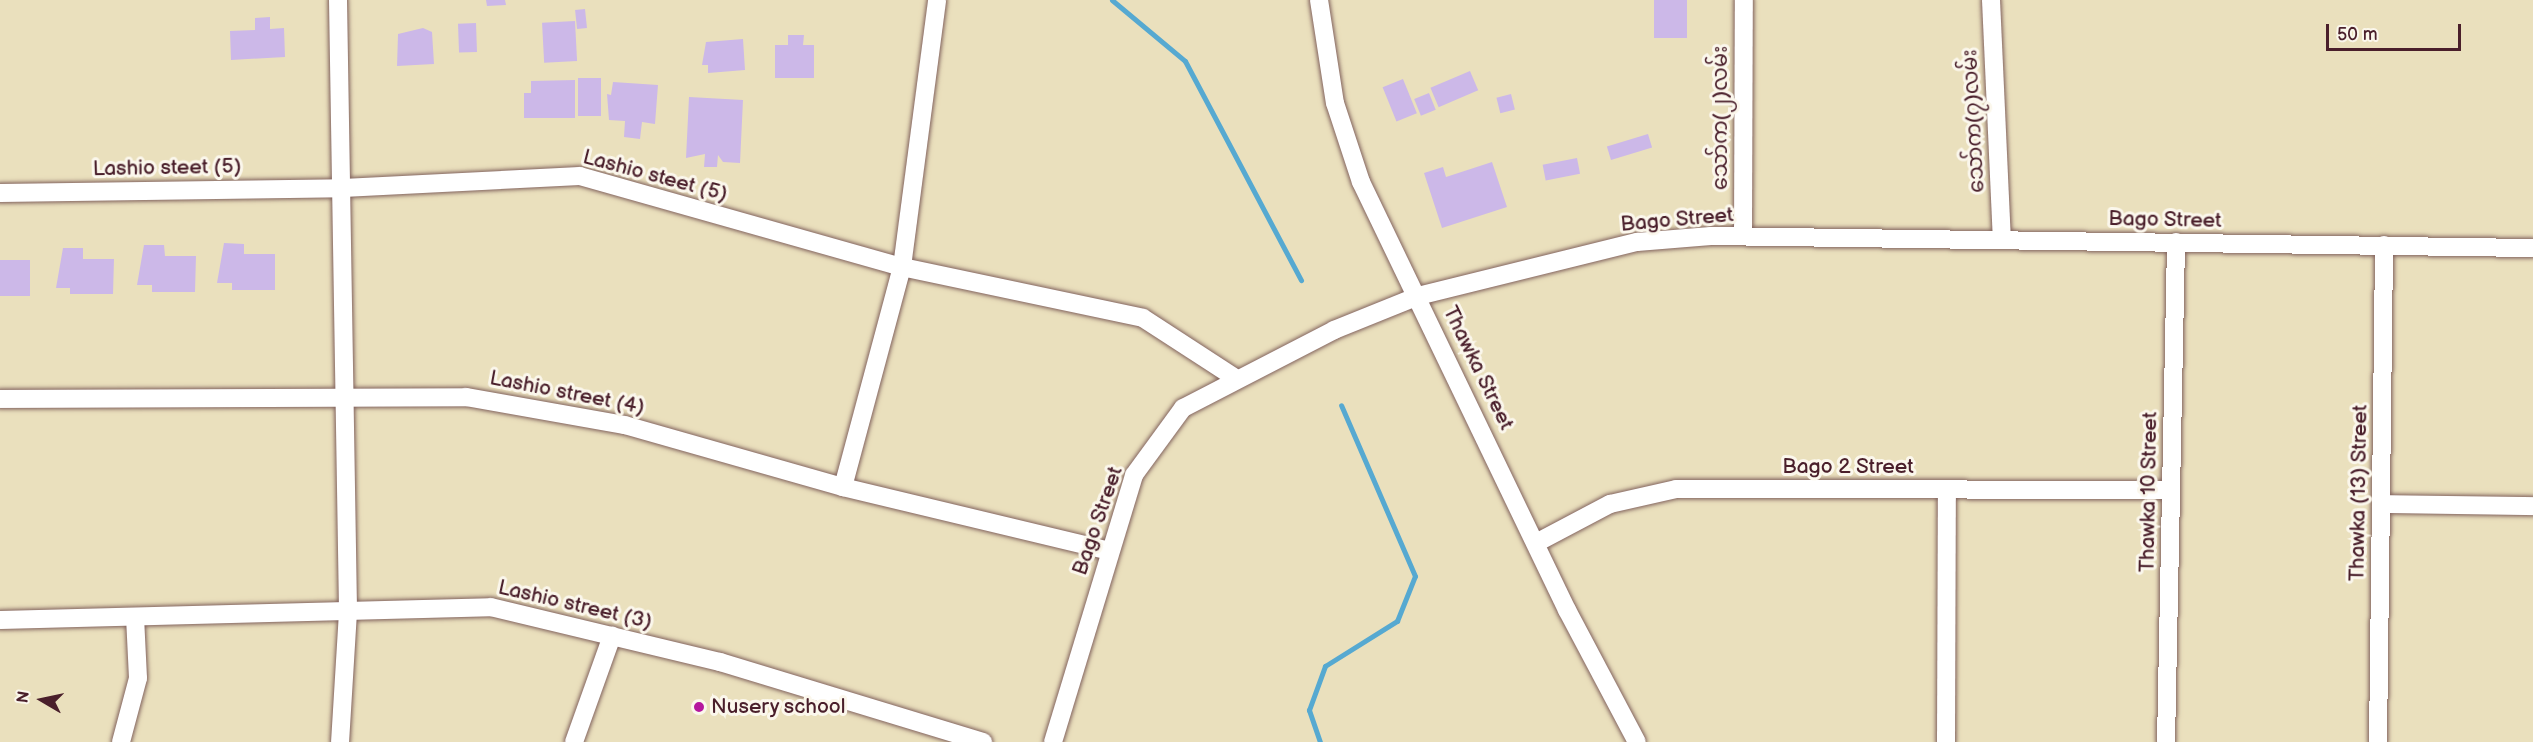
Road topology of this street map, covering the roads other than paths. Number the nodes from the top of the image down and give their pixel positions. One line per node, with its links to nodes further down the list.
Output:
1 (338, 0): 6 (street)
2 (937, 0): 13 (street)
3 (1319, 0): 14 (street, Thawka Street)
4 (1744, 0): 8 (street, သော်က(၂)လမ်း)
5 (1991, 0): 9 (street, သော်က(၇)လမ်း)
6 (343, 188): 7 (street, Lashio steet (5)); 13 (street, Lashio steet (5)); 16 (street)
7 (0, 192)
8 (1743, 236): 9 (street, Bago Street); 14 (street, Bago Street)
9 (2002, 240): 10 (street, Bago Street)
10 (2176, 242): 11 (street, Bago Street); 20 (street, Thawka 10 Street)
11 (2384, 245): 12 (street, Bago Street); 21 (street, Thawka (13) Street)
12 (2533, 248)
13 (902, 267): 15 (street, Lashio steet (5)); 18 (street)
14 (1418, 297): 15 (street, Bago Street); 23 (street, Thawka Street)
15 (1234, 377): 24 (street, Bago Street)
16 (346, 394): 17 (street, Lashio street (4)); 18 (street, Lashio street (4)); 25 (street)
17 (0, 399)
18 (843, 487): 24 (street, Lashio street (4))
19 (1947, 489): 20 (street, Bago 2 Street); 23 (street, Bago 2 Street); 35 (street)
20 (2171, 490): 36 (street, Thawka 10 Street)
21 (2381, 504): 22 (street); 37 (street, Thawka (13) Street)
22 (2533, 506)
23 (1536, 543): 34 (street, Thawka Street)
24 (1109, 551): 33 (street, Bago Street)
25 (348, 612): 26 (street, Lashio street (3)); 28 (street, Lashio street (3)); 30 (street)
26 (135, 617): 27 (street, Lashio street (3)); 29 (street)
27 (0, 620)
28 (612, 636): 31 (street); 32 (street, Lashio street (3))
29 (121, 742)
30 (340, 742)
31 (574, 742)
32 (983, 742)
33 (1053, 742)
34 (1637, 742)
35 (1946, 742)
36 (2166, 742)
37 (2378, 742)

